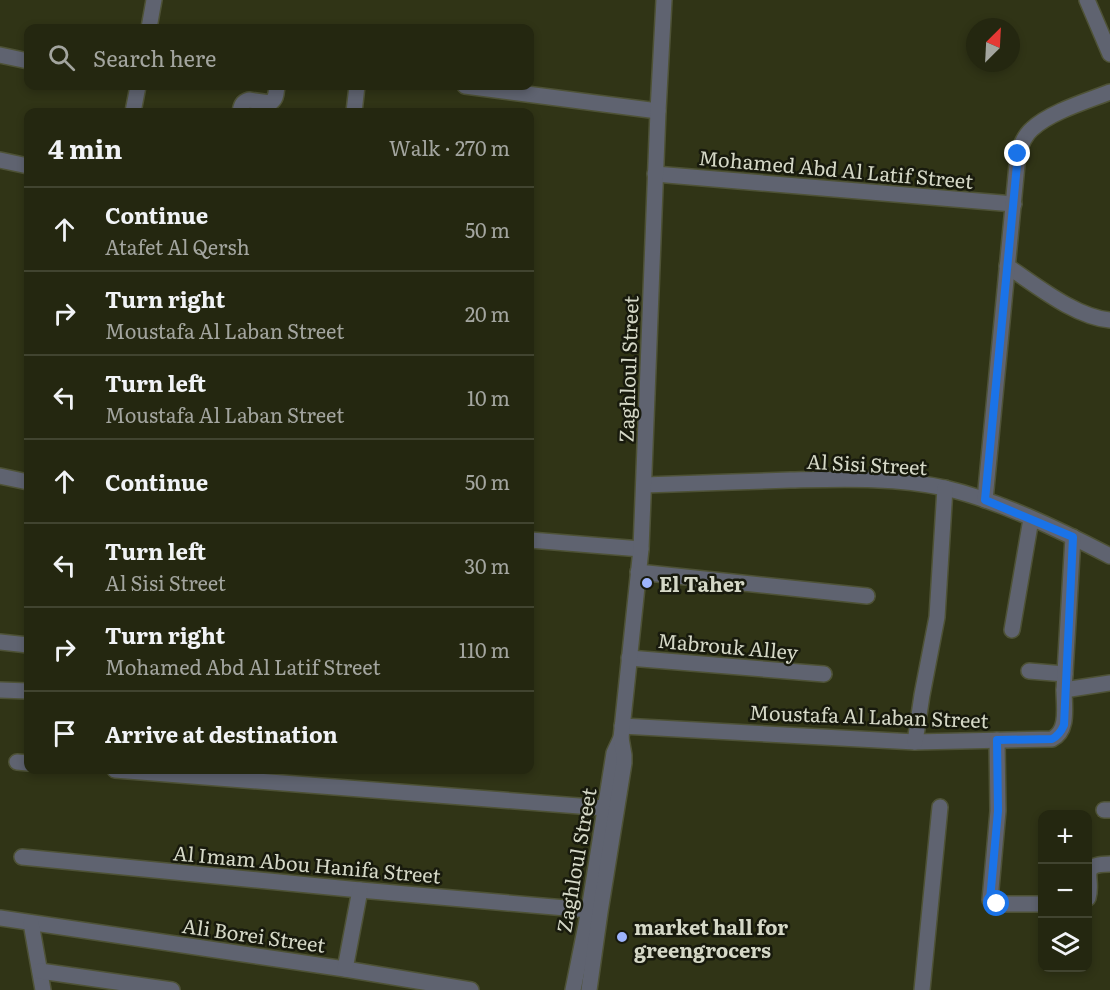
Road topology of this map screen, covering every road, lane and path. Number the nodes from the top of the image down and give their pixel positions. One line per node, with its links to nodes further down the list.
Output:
1 (154, 0): 4 (street)
2 (664, 0): 16 (street, Zaghloul Street)
3 (1087, 0): 5 (street)
4 (150, 24)
5 (1110, 54)
6 (0, 55): 7 (street)
7 (24, 60)
8 (137, 90): 13 (street)
9 (277, 90): 14 (street)
10 (357, 90): 15 (street)
11 (496, 90): 16 (street)
12 (1110, 92): 20 (street)
13 (134, 108)
14 (241, 108)
15 (354, 108)
16 (658, 111): 19 (street, Zaghloul Street)
17 (0, 160): 18 (street)
18 (24, 165)
19 (655, 174): 20 (street, Mohamed Abd Al Latif Street); 25 (street, Zaghloul Street)
20 (1014, 204): 21 (street)
21 (1006, 266): 22 (street); 27 (street)
22 (1110, 320)
23 (0, 476): 24 (street)
24 (24, 481)
25 (644, 485): 26 (street, Al Sisi Street); 31 (street, Zaghloul Street)
26 (945, 488): 27 (street, Al Sisi Street); 48 (street)
27 (985, 500): 28 (street, Al Sisi Street)
28 (1031, 519): 29 (street, Al Sisi Street); 35 (street)
29 (1073, 537): 32 (street, Al Sisi Street); 41 (street)
30 (534, 540): 31 (street)
31 (641, 549): 33 (street, Zaghloul Street)
32 (1110, 556)
33 (638, 572): 34 (street); 38 (street, Zaghloul Street)
34 (867, 596)
35 (1012, 630)
36 (0, 642): 37 (street)
37 (24, 645)
38 (629, 658): 40 (street, Mabrouk Alley); 46 (street, Zaghloul Street)
39 (1029, 671): 41 (street)
40 (824, 674)
41 (1065, 674): 44 (street)
42 (1110, 683): 44 (street)
43 (0, 690): 45 (street)
44 (1065, 690): 47 (street, Moustafa Al Laban Street)
45 (24, 691)
46 (622, 732): 48 (street, Moustafa Al Laban Street); 51 (street, Zaghloul Street); 66 (street, Zaghloul Street)
47 (997, 740): 48 (street, Moustafa Al Laban Street); 56 (street)
48 (915, 742)
49 (167, 774): 51 (street)
50 (940, 807): 67 (street)
51 (605, 808): 57 (street, Zaghloul Street)
52 (22, 857): 55 (street, Al Imam Abou Hanifa Street)
53 (1110, 864): 54 (street)
54 (1092, 867)
55 (360, 890): 57 (street, Al Imam Abou Hanifa Street); 60 (street)
56 (1038, 904)
57 (589, 910): 65 (street, Zaghloul Street)
58 (0, 918): 59 (street, Ali Borei Street)
59 (31, 923): 60 (street, Ali Borei Street); 61 (street)
60 (345, 969): 64 (street, Ali Borei Street)
61 (40, 971): 62 (street); 63 (street)
62 (43, 990)
63 (172, 990)
64 (471, 990)
65 (573, 990)
66 (589, 990)
67 (922, 990)

